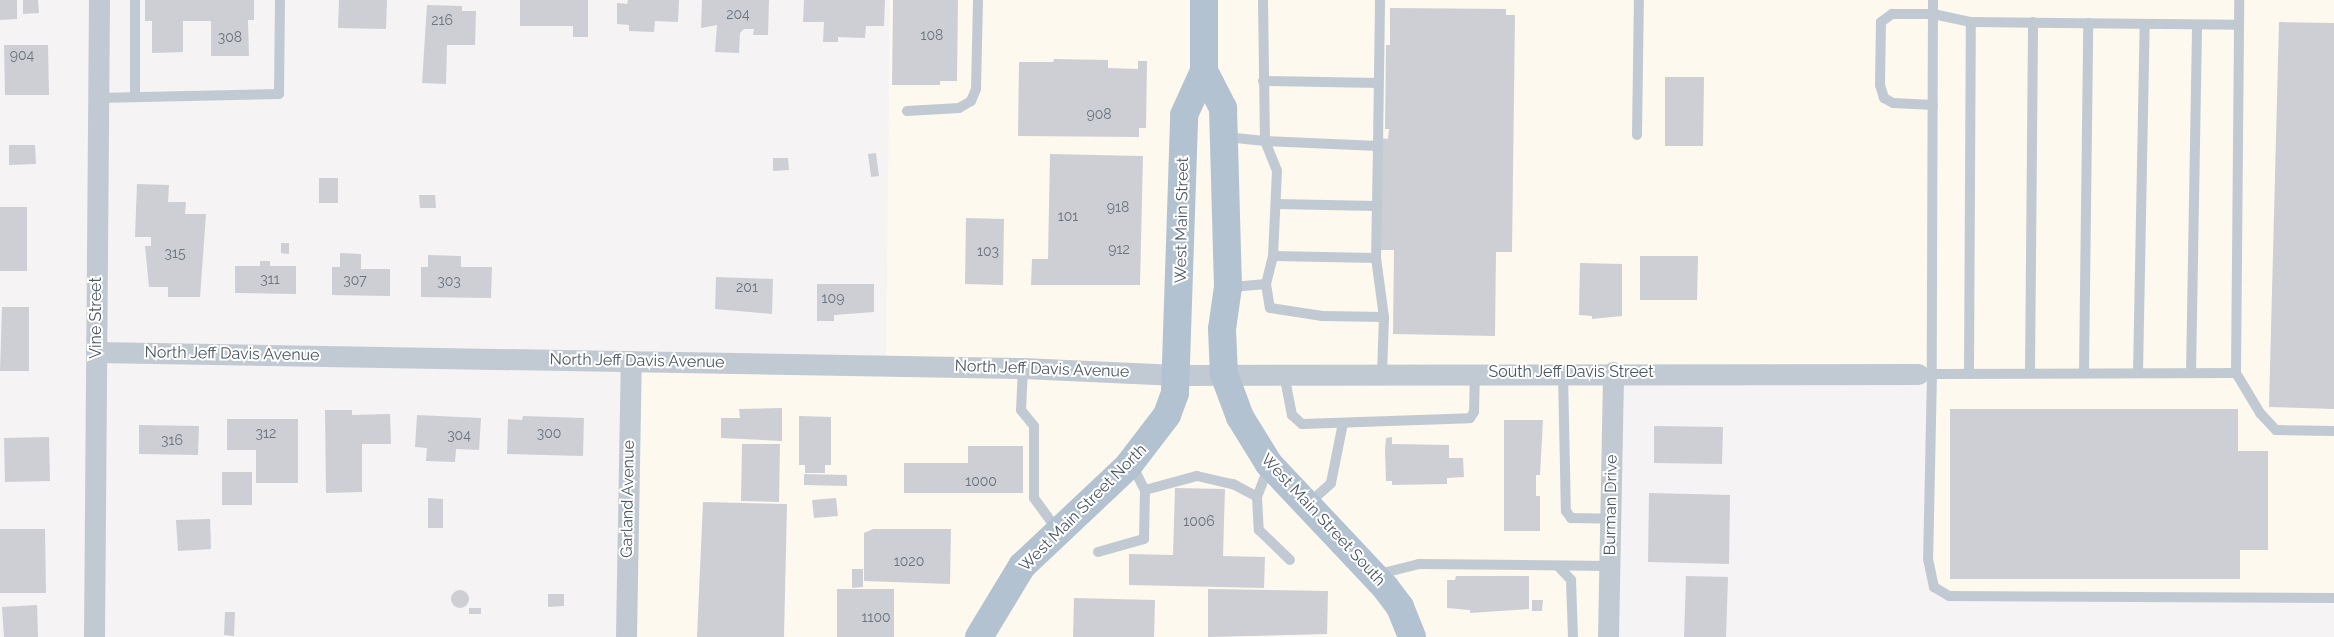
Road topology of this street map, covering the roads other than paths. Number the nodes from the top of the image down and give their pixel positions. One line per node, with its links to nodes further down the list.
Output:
1 (99, 0): 22 (street, Vine Street)
2 (136, 0): 21 (lane)
3 (280, 0): 21 (lane)
4 (978, 0): 24 (lane)
5 (1204, 0): 18 (main road, West Main Street)
6 (1263, 0): 19 (lane)
7 (1380, 0): 20 (lane)
8 (1639, 0): 25 (lane)
9 (1933, 0): 11 (lane)
10 (2239, 0): 17 (lane)
11 (1933, 14): 12 (lane); 23 (lane); 23 (lane)
12 (1971, 22): 13 (lane); 51 (lane)
13 (2034, 22): 14 (lane); 42 (lane)
14 (2088, 23): 15 (lane); 43 (lane)
15 (2145, 24): 16 (lane); 44 (lane)
16 (2197, 24): 17 (lane); 45 (lane)
17 (2239, 25): 46 (lane)
18 (1204, 70): 26 (main road, West Main Street); 52 (main road, West Main Street)
19 (1263, 82): 20 (lane); 27 (lane)
20 (1378, 83): 28 (lane)
21 (135, 97): 22 (lane)
22 (98, 98): 36 (street, Vine Street)
23 (1932, 105): 50 (lane)
24 (907, 111)
25 (1637, 135)
26 (1224, 137): 27 (lane); 34 (main road, West Main Street)
27 (1264, 141): 28 (lane); 29 (lane)
28 (1378, 146): 30 (lane)
29 (1276, 204): 30 (lane); 31 (lane)
30 (1377, 206): 32 (lane)
31 (1274, 256): 32 (lane); 33 (lane)
32 (1376, 258): 35 (lane)
33 (1266, 284): 34 (lane); 35 (lane)
34 (1228, 287): 47 (main road, West Main Street)
35 (1384, 317): 49 (lane)
36 (96, 352): 37 (street, North Jeff Davis Avenue); 68 (street, Vine Street)
37 (631, 361): 38 (street, North Jeff Davis Avenue); 69 (street, Garland Avenue)
38 (1023, 368): 52 (street, North Jeff Davis Avenue); 61 (lane)
39 (1475, 371): 40 (street, South Jeff Davis Street); 49 (street, South Jeff Davis Street); 53 (lane)
40 (1563, 372): 41 (street, South Jeff Davis Street); 60 (lane)
41 (1613, 372): 50 (street, South Jeff Davis Street); 60 (street, Burman Drive)
42 (2030, 373): 43 (lane); 51 (lane)
43 (2084, 373): 44 (lane)
44 (2138, 373): 45 (lane)
45 (2191, 373): 46 (lane)
46 (2236, 373): 54 (lane)
47 (1224, 374): 48 (street, South Jeff Davis Street); 52 (street, North Jeff Davis Avenue); 56 (main road, West Main Street South)
48 (1284, 374): 49 (street, South Jeff Davis Street); 53 (lane)
49 (1382, 374)
50 (1925, 374): 51 (lane); 67 (lane)
51 (1969, 374)
52 (1177, 375): 55 (main road, West Main Street North)
53 (1343, 423): 59 (lane)
54 (2334, 431)
55 (1130, 463): 57 (lane); 61 (main road, West Main Street North)
56 (1270, 464): 58 (lane); 59 (main road, West Main Street South)
57 (1145, 490): 58 (lane); 62 (lane)
58 (1257, 497): 63 (lane)
59 (1307, 505): 66 (main road, West Main Street South)
60 (1610, 519): 64 (street, Burman Drive)
61 (1058, 531): 70 (main road, West Main Street North)
62 (1098, 552)
63 (1290, 560)
64 (1609, 566): 65 (lane); 73 (street, Burman Drive)
65 (1559, 567): 66 (lane); 72 (lane)
66 (1374, 575): 71 (main road, West Main Street South)
67 (2334, 598)
68 (94, 637)
69 (626, 637)
70 (979, 637)
71 (1412, 637)
72 (1573, 637)
73 (1608, 637)

